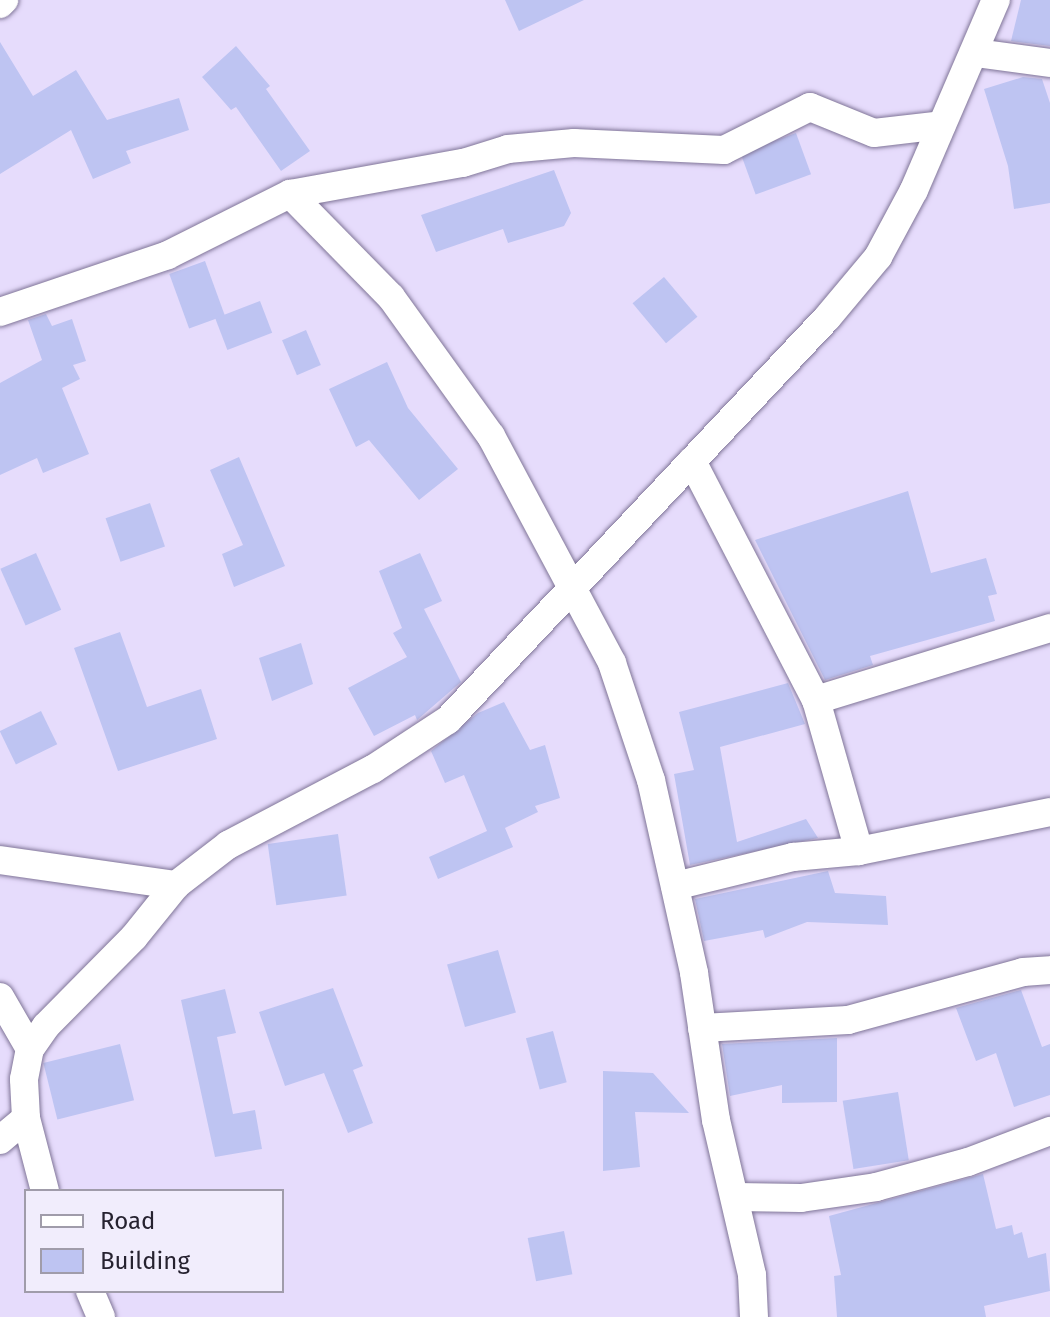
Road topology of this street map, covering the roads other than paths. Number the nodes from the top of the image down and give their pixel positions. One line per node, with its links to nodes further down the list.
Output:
1 (996, 0): 2 (street)
2 (976, 53): 3 (street); 4 (street)
3 (1050, 63)
4 (942, 125): 5 (street); 7 (street)
5 (290, 194): 6 (street); 8 (street)
6 (0, 312)
7 (692, 461): 8 (street); 10 (street)
8 (573, 591): 14 (street); 15 (street)
9 (1050, 628): 10 (street)
10 (816, 700): 12 (street)
11 (1050, 812): 12 (street)
12 (859, 851): 15 (street)
13 (0, 860): 14 (street)
14 (176, 885): 19 (street)
15 (675, 886): 18 (street)
16 (1050, 970): 18 (street)
17 (0, 997): 19 (street)
18 (702, 1028): 24 (street)
19 (30, 1049): 20 (street)
20 (26, 1118): 22 (street); 23 (street)
21 (1050, 1131): 24 (street)
22 (0, 1140)
23 (44, 1189)
24 (736, 1197): 27 (street)
25 (91, 1293): 26 (street)
26 (101, 1317)
27 (754, 1317)

